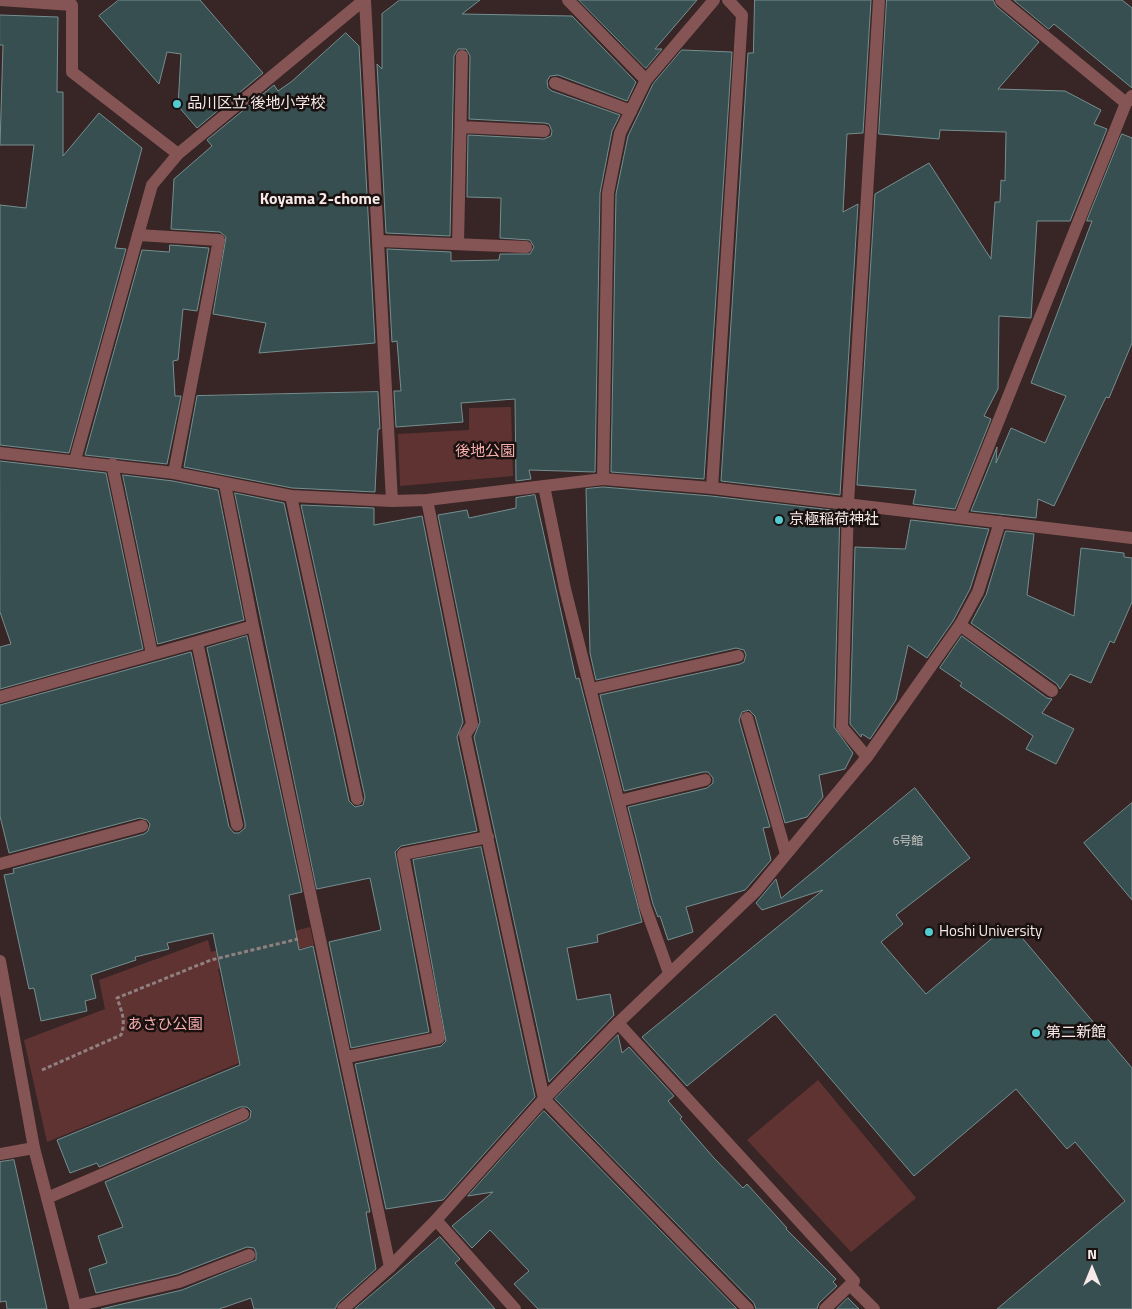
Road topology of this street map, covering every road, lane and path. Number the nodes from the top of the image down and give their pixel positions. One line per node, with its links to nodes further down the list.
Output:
1 (0, 0): 15 (street)
2 (365, 0): 15 (street); 17 (street)
3 (568, 0): 9 (street)
4 (728, 0): 27 (street)
5 (879, 0): 31 (street)
6 (1001, 0): 11 (street)
7 (710, 1): 9 (street)
8 (462, 56): 13 (street)
9 (646, 80): 12 (street)
10 (555, 83): 12 (street)
11 (1130, 102): 32 (street)
12 (631, 111): 24 (street)
13 (460, 127): 14 (street); 18 (street)
14 (544, 131)
15 (178, 154): 16 (street)
16 (138, 235): 21 (street); 23 (street)
17 (380, 241): 18 (street); 30 (street)
18 (458, 244): 19 (street)
19 (526, 247)
20 (0, 453): 21 (street)
21 (75, 460): 22 (street)
22 (112, 464): 23 (street); 38 (street)
23 (174, 473): 25 (street)
24 (603, 479): 26 (street); 27 (street)
25 (225, 484): 28 (street); 36 (street)
26 (544, 486): 29 (street); 40 (street)
27 (712, 488): 31 (street)
28 (291, 496): 30 (street); 46 (street)
29 (427, 500): 30 (street); 50 (street)
30 (392, 501)
31 (848, 503): 32 (street); 44 (street)
32 (960, 517): 33 (street)
33 (1000, 522): 34 (street); 35 (street)
34 (1132, 538)
35 (960, 625): 41 (street); 44 (street)
36 (253, 626): 37 (street); 53 (street)
37 (197, 642): 38 (street); 48 (street)
38 (152, 654): 42 (street)
39 (738, 656): 40 (street)
40 (591, 689): 47 (street)
41 (1052, 691)
42 (0, 697)
43 (747, 718): 51 (street)
44 (867, 757): 51 (street)
45 (705, 780): 47 (street)
46 (357, 799)
47 (619, 801): 55 (street)
48 (237, 825)
49 (142, 826): 52 (street)
50 (488, 837): 57 (street); 59 (street)
51 (786, 854): 55 (street)
52 (0, 864)
53 (319, 934): 57 (street); 58 (path)
54 (0, 966): 58 (street)
55 (669, 973): 56 (street)
56 (618, 1023): 59 (street); 67 (street)
57 (347, 1057): 66 (street)
58 (21, 1080): 61 (street)
59 (544, 1099): 64 (street); 71 (street)
60 (243, 1114): 63 (street)
61 (34, 1148): 62 (street); 63 (street)
62 (0, 1154)
63 (47, 1198): 68 (street)
64 (436, 1220): 66 (street); 70 (street)
65 (249, 1255): 68 (street)
66 (390, 1267): 69 (street)
67 (850, 1285): 72 (street); 73 (street)
68 (75, 1308)
69 (343, 1309)
70 (515, 1309)
71 (748, 1309)
72 (825, 1309)
73 (874, 1309)

